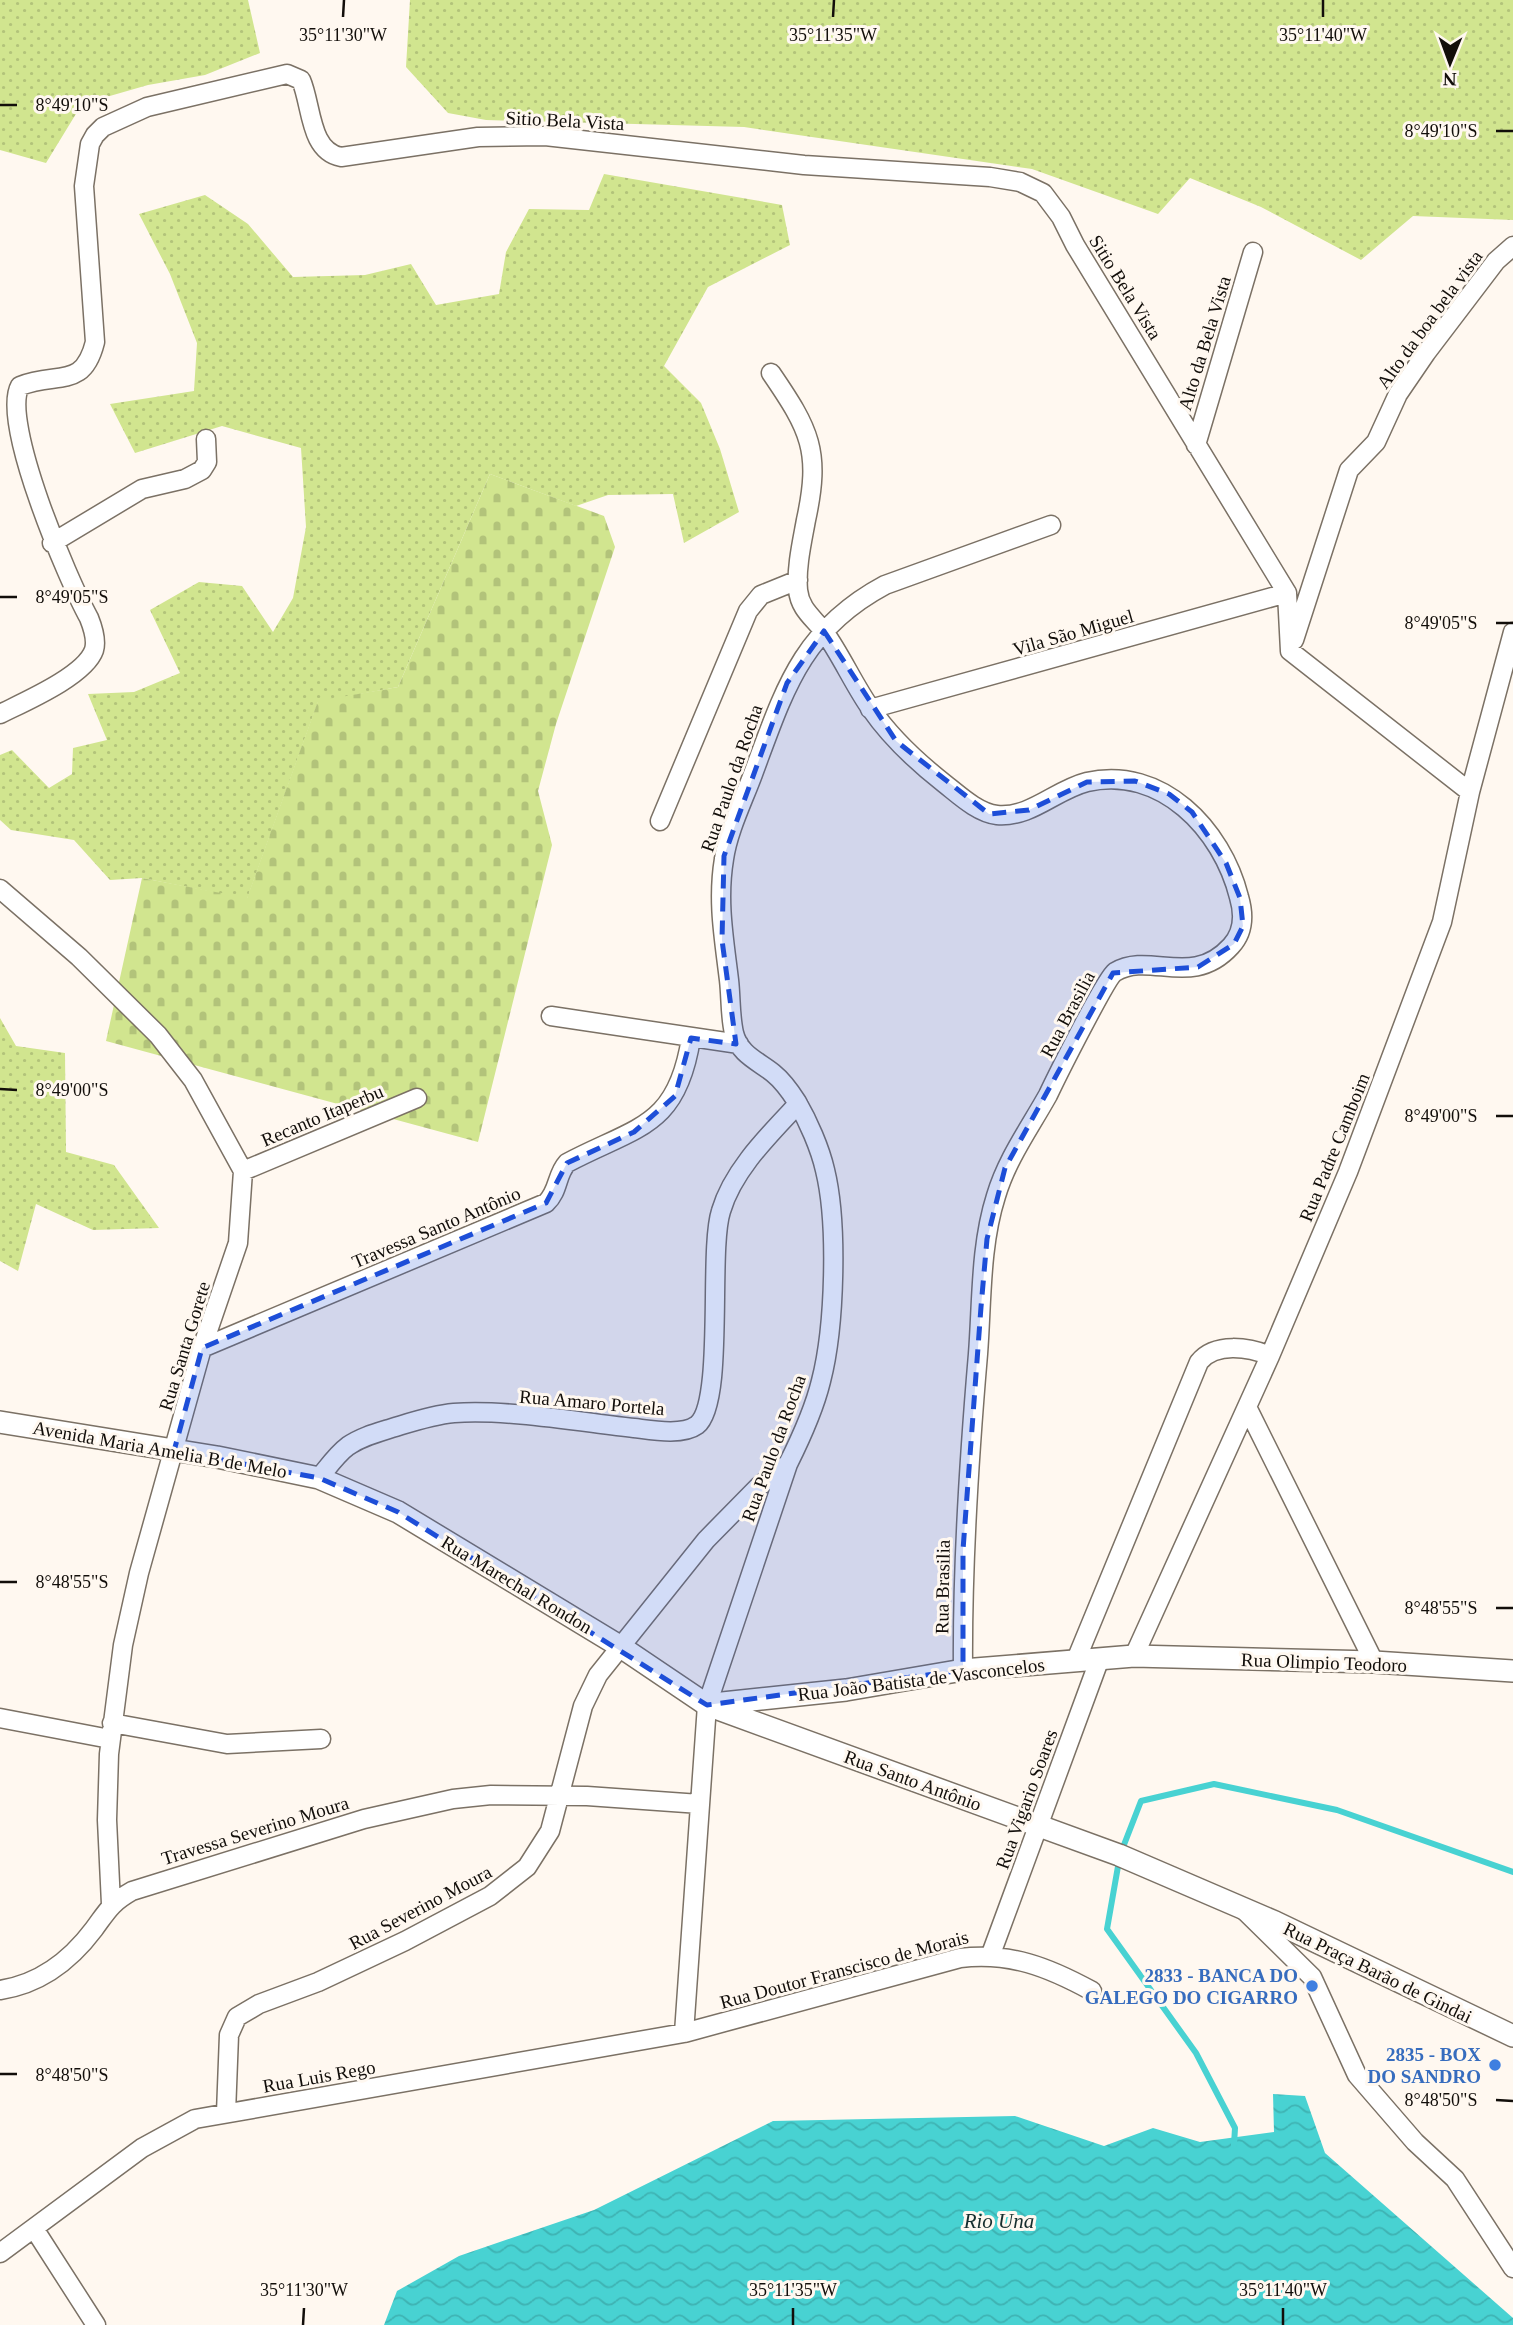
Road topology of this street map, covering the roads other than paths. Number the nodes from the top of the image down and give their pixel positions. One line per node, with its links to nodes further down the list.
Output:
1 (1513, 246): 12 (street, Alto da boa bela vista)
2 (1253, 252): 5 (street, Alto da Bela Vista)
3 (771, 373): 8 (street)
4 (206, 439): 7 (street)
5 (1196, 445): 7 (street, Sitio Bela Vista); 9 (street, Sitio Bela Vista)
6 (1051, 525): 10 (street, Rua Paulo da Rocha)
7 (52, 543): 14 (street, Sitio Bela Vista)
8 (798, 580): 10 (street, Rua Brasilia); 16 (street)
9 (1287, 593): 12 (street, Sitio Bela Vista); 13 (street, Vila São Miguel)
10 (824, 631): 13 (street, Rua Brasilia); 20 (street, Rua Paulo da Rocha)
11 (1513, 632): 15 (street, Rua Padre Camboim)
12 (1290, 651): 15 (street)
13 (870, 709): 36 (street, Rua Brasilia)
14 (0, 713)
15 (1470, 792): 25 (street, Rua Padre Camboim)
16 (660, 821)
17 (0, 889): 23 (street)
18 (551, 1016): 19 (street)
19 (691, 1038): 20 (street); 24 (street, Travessa Santo Antônio)
20 (739, 1044): 22 (street, Rua Paulo da Rocha)
21 (417, 1098): 23 (street, Recanto Itaperbu)
22 (798, 1104): 29 (street, Rua Paulo da Rocha); 30 (street, Rua Amaro Portela)
23 (243, 1171): 24 (street, Rua Santa Gorete)
24 (202, 1348): 28 (street, Rua Santa Gorete)
25 (1270, 1356): 26 (street, Rua Padre Camboim); 34 (street)
26 (1247, 1407): 32 (street, Rua Padre Camboim); 35 (street)
27 (0, 1422): 28 (street, Avenida Maria Amelia B de Melo)
28 (174, 1451): 30 (street, Avenida Maria Amelia B de Melo); 40 (street, Rua Santa Gorete)
29 (788, 1464): 31 (street, Rua Severino Moura); 38 (street, Rua Paulo da Rocha)
30 (319, 1478): 31 (street, Rua Marechal Rondon)
31 (621, 1647): 38 (street, Rua Marechal Rondon); 42 (street, Rua Severino Moura)
32 (1135, 1656): 33 (street, Rua João Batista de Vasconcelos); 35 (street, Rua Olimpio Teodoro)
33 (1100, 1658): 34 (street, Rua João Batista de Vasconcelos); 44 (street, Rua Vigario Soares)
34 (1076, 1660): 36 (street, Rua João Batista de Vasconcelos)
35 (1374, 1662): 37 (street, Rua Olimpio Teodoro)
36 (963, 1670): 38 (street, Rua João Batista de Vasconcelos)
37 (1513, 1671)
38 (707, 1705): 43 (street, Rua Paulo da Rocha); 44 (street, Rua Santo Antônio)
39 (0, 1718): 40 (street)
40 (111, 1731): 41 (street); 45 (street, Rua Santa Gorete)
41 (321, 1739)
42 (561, 1797): 43 (street, Travessa Severino Moura); 45 (street, Travessa Severino Moura); 52 (street, Rua Severino Moura)
43 (700, 1804): 50 (street, Rua Paulo da Rocha)
44 (1039, 1826): 46 (street, Rua Santo Antônio); 47 (street, Rua Vigario Soares)
45 (111, 1904): 48 (street)
46 (1234, 1904): 51 (street, Rua Praça Barão de Gindai); 55 (street, Rua Praça Barão de Gindai)
47 (991, 1954): 49 (street, Rua Doutor Franscisco de Morais); 50 (street, Rua Doutor Franscisco de Morais)
48 (0, 1990)
49 (1092, 1991)
50 (684, 2033): 52 (street, Rua Luis Rego)
51 (1513, 2036)
52 (226, 2113): 53 (street, Rua Luis Rego)
53 (34, 2230): 54 (street, Rua Luis Rego); 56 (street)
54 (0, 2253)
55 (1513, 2268)
56 (96, 2325)

